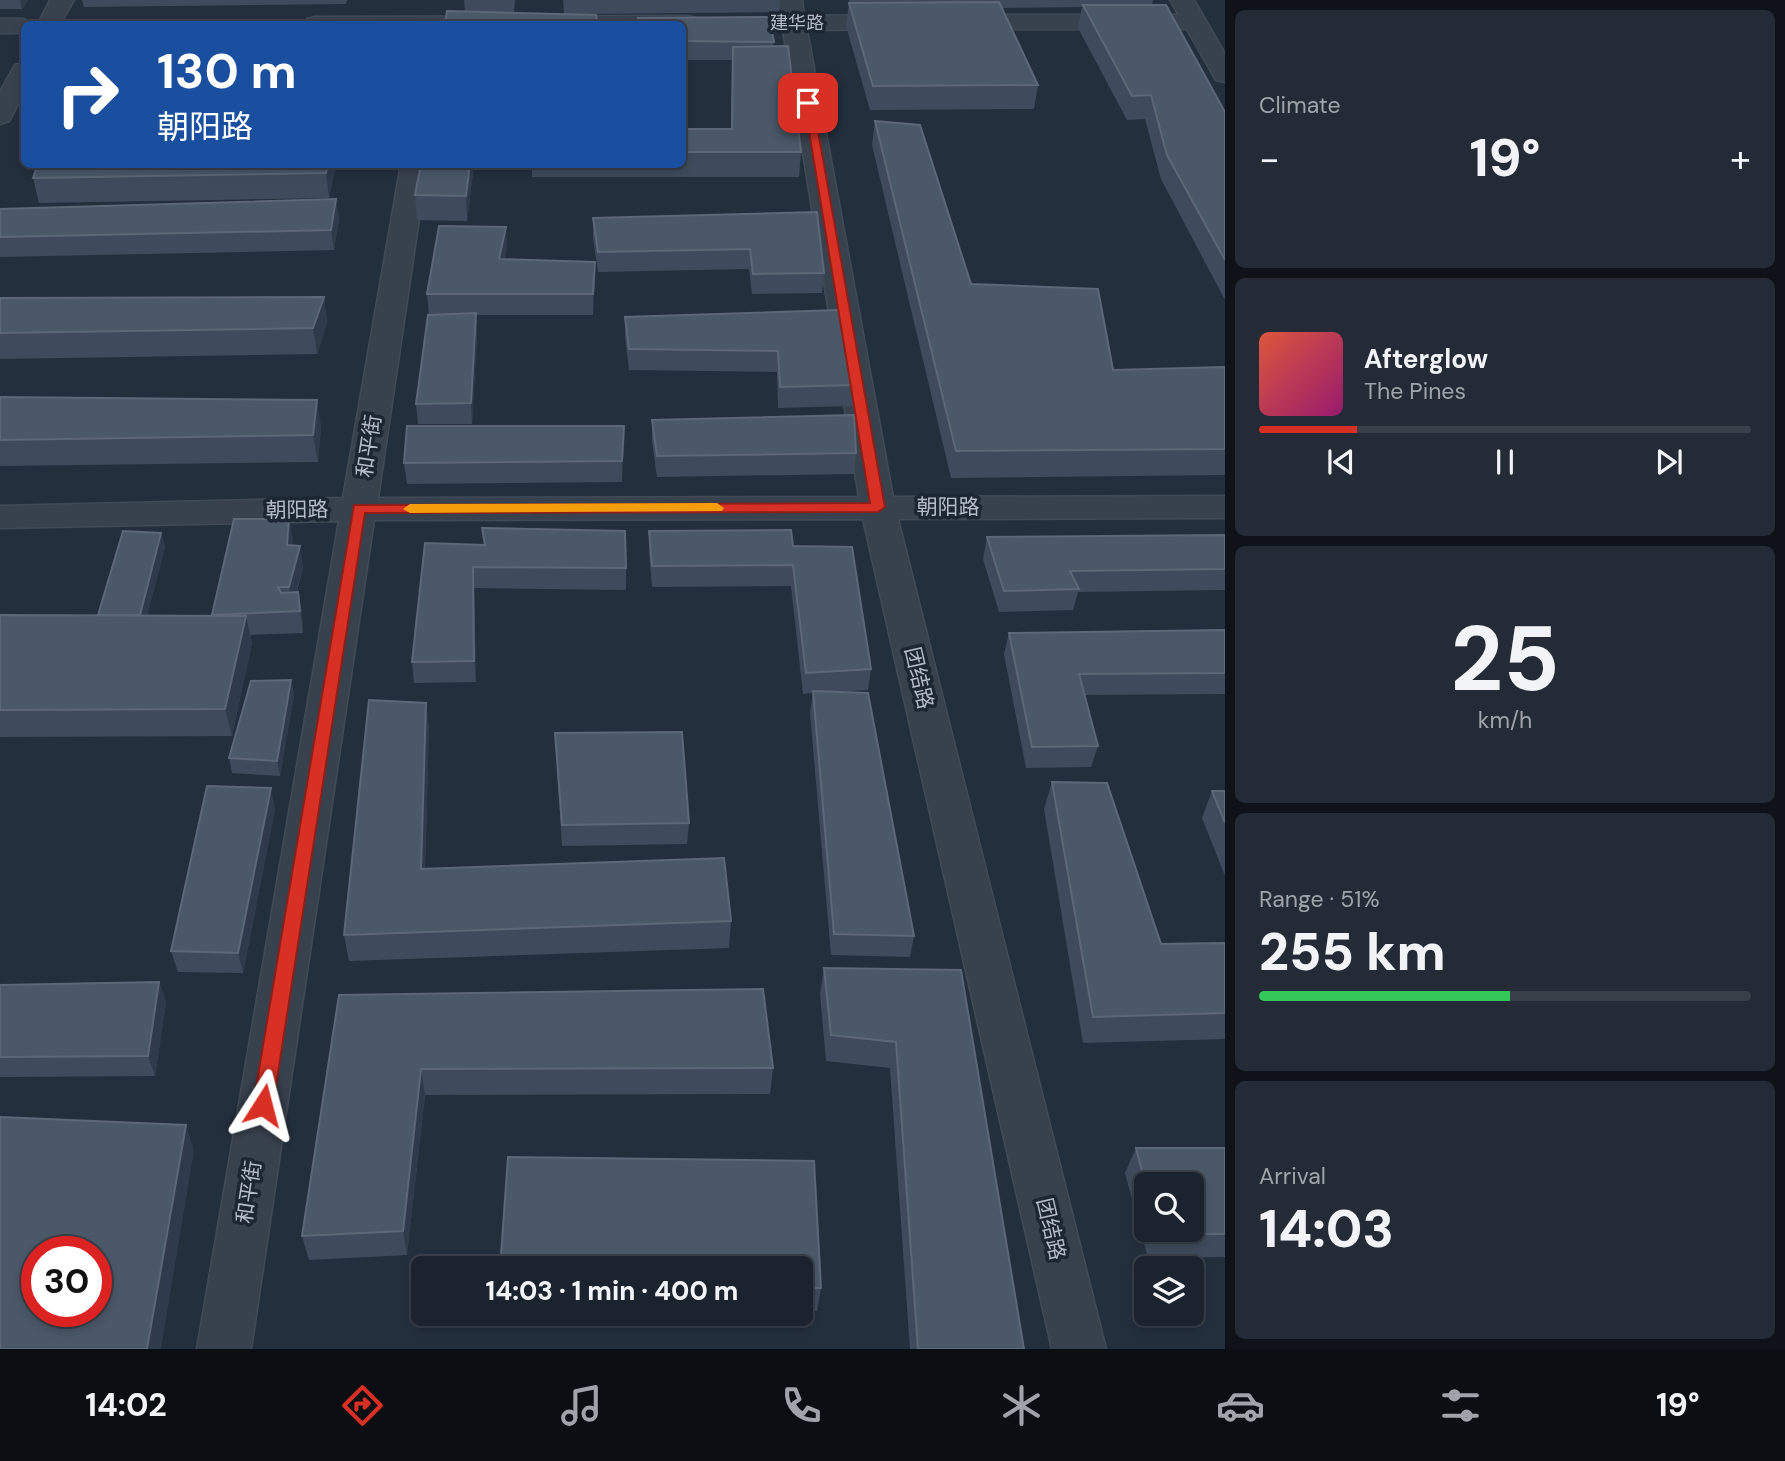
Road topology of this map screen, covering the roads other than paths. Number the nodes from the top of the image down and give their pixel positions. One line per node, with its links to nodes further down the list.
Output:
1 (62, 0): 5 (street)
2 (440, 0): 6 (street)
3 (1182, 0): 7 (street)
4 (792, 11): 7 (street, 建华路); 10 (street, 建华路); 17 (street, 团结路)
5 (51, 21)
6 (436, 21)
7 (1194, 22): 13 (street)
8 (686, 23): 9 (street)
9 (711, 23)
10 (753, 23)
11 (0, 26): 12 (street)
12 (21, 26)
13 (1225, 75)
14 (21, 76): 15 (street)
15 (0, 116)
16 (413, 168): 19 (street, 和平街)
17 (878, 507): 18 (street, 朝阳路); 19 (street, 朝阳路); 22 (street, 团结路)
18 (1225, 508)
19 (359, 509): 20 (street, 朝阳路); 21 (street, 和平街)
20 (0, 517)
21 (224, 1349)
22 (1079, 1349)

